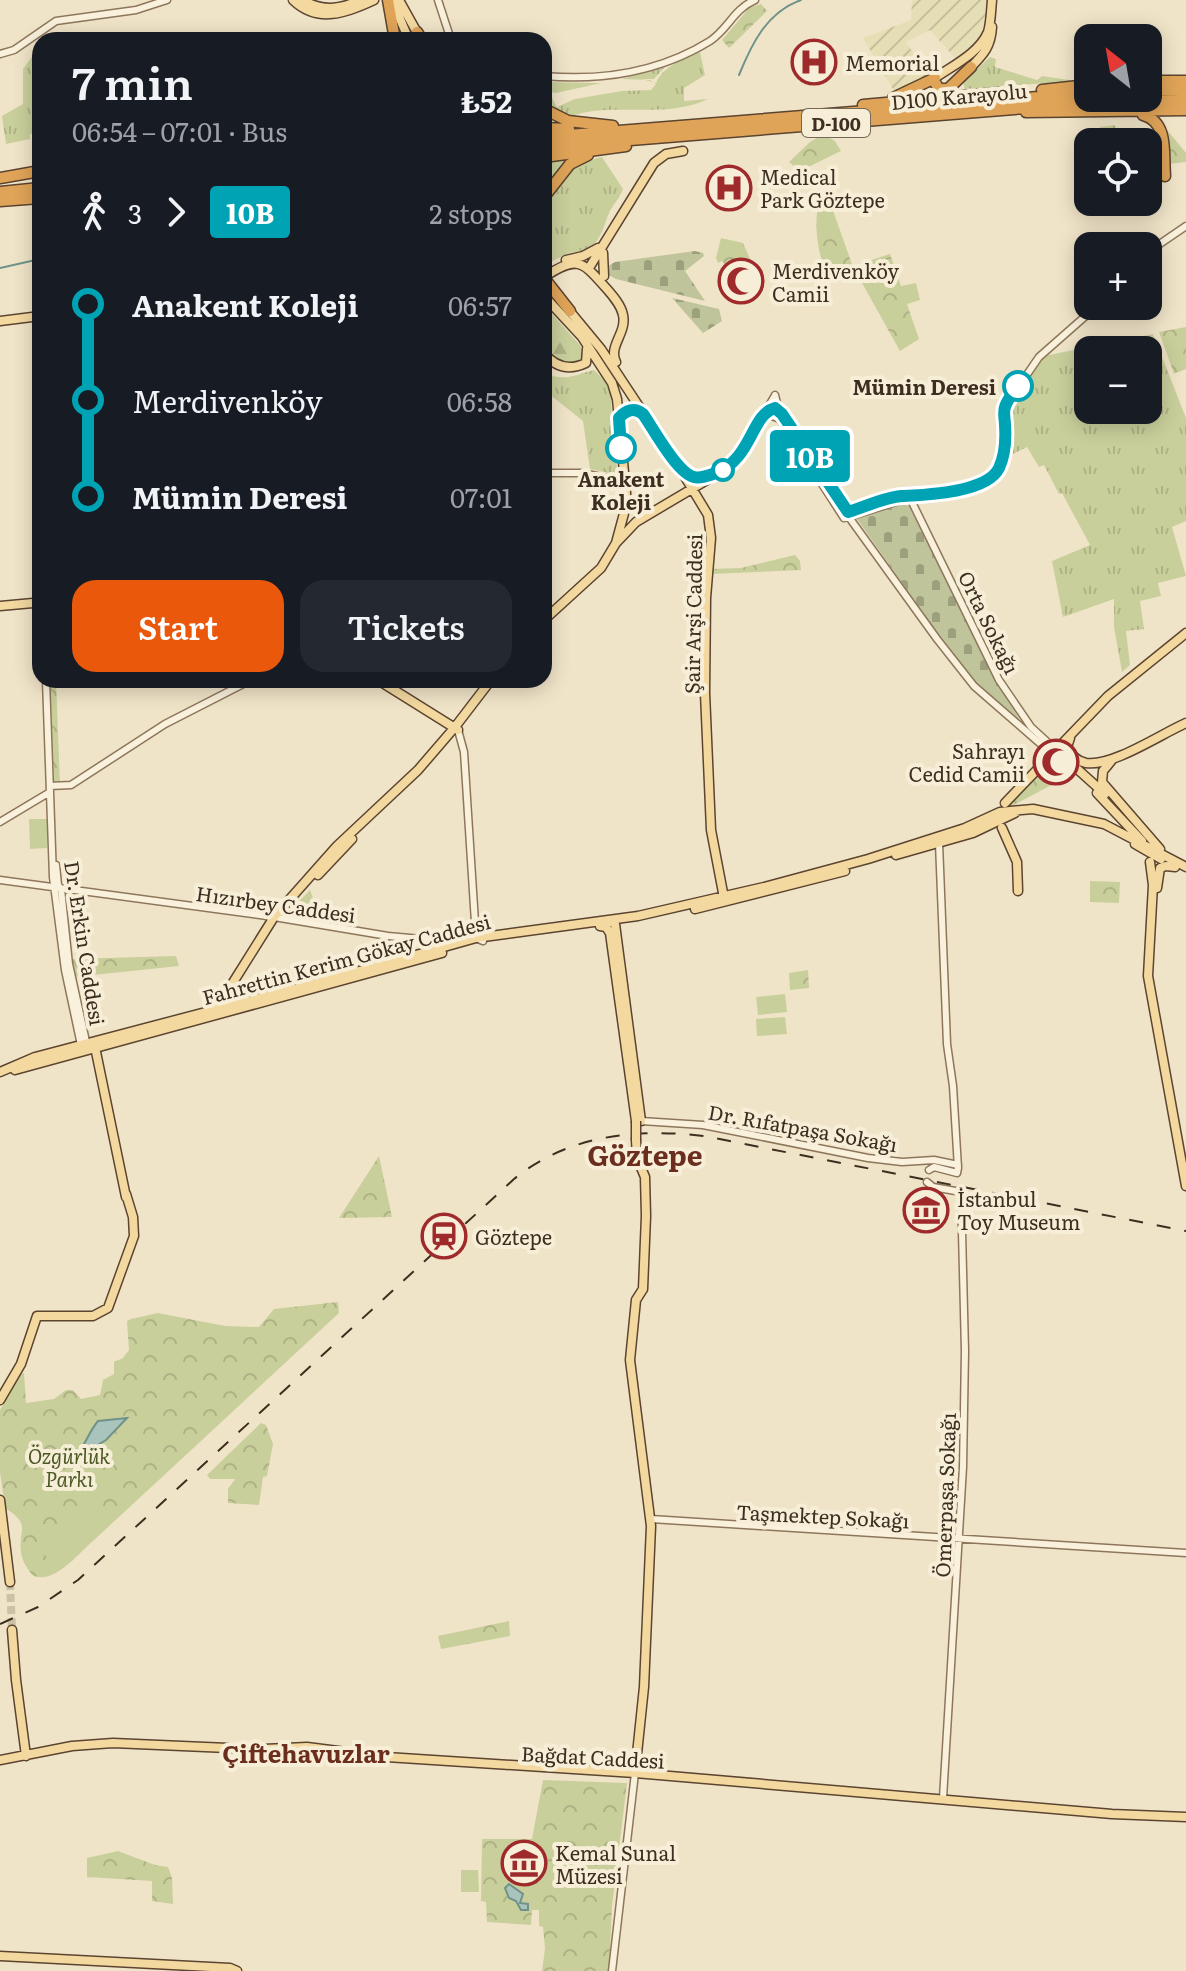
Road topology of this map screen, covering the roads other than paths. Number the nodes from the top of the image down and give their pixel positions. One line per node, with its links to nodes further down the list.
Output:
1 (167, 0): 11 (street)
2 (293, 0): 10 (main road)
3 (302, 0): 10 (main road)
4 (374, 0): 10 (main road)
5 (390, 0): 12 (highway); 13 (main road)
6 (399, 0): 14 (main road)
7 (438, 0): 15 (street)
8 (755, 0): 19 (street)
9 (994, 0): 18 (main road); 20 (main road)
10 (357, 3)
11 (41, 32)
12 (394, 32)
13 (411, 32)
14 (412, 32)
15 (448, 32)
16 (32, 39): 17 (street)
17 (0, 54)
18 (971, 67): 20 (highway); 27 (highway)
19 (552, 76)
20 (935, 78): 29 (highway)
21 (1162, 81): 22 (highway)
22 (1186, 81)
23 (1074, 86): 27 (highway)
24 (1186, 90): 25 (highway)
25 (1162, 91)
26 (1074, 94): 36 (highway, D100 Karayolu / D-100)
27 (966, 95): 29 (highway)
28 (1186, 100): 30 (highway, D100 Karayolu / D-100)
29 (879, 103): 36 (highway)
30 (1000, 110): 34 (highway); 41 (highway, D100 Karayolu / D-100)
31 (1186, 110): 33 (highway)
32 (1162, 111): 33 (highway)
33 (1170, 111): 40 (highway)
34 (1129, 112): 40 (highway)
35 (552, 115): 38 (highway)
36 (806, 115): 38 (highway, D100 Karayolu / D-100)
37 (552, 128): 38 (highway)
38 (647, 128): 39 (highway, D100 Karayolu / D-100)
39 (552, 136)
40 (1163, 136): 47 (highway)
41 (671, 137): 42 (highway, D100 Karayolu / D-100); 43 (highway)
42 (552, 146)
43 (605, 149): 45 (highway); 49 (highway)
44 (683, 151): 52 (main road)
45 (552, 156)
46 (32, 175): 48 (highway)
47 (1166, 175)
48 (0, 178)
49 (552, 187)
50 (32, 189): 51 (highway)
51 (0, 192)
52 (632, 197): 57 (main road); 58 (main road)
53 (32, 199): 54 (highway)
54 (0, 201)
55 (1186, 226): 56 (street)
56 (1162, 240)
57 (604, 241): 59 (main road); 60 (main road)
58 (603, 253): 60 (main road); 63 (main road)
59 (576, 258): 60 (main road); 61 (main road)
60 (591, 265): 62 (main road); 63 (main road); 66 (main road)
61 (552, 268)
62 (552, 271)
63 (604, 276): 66 (main road)
64 (552, 281): 68 (highway)
65 (552, 293): 68 (main road)
66 (612, 294): 72 (main road)
67 (552, 305): 73 (main road)
68 (570, 311): 72 (main road); 77 (main road, Şair Arşi Caddesi)
69 (32, 317): 71 (main road)
70 (1081, 320): 89 (street)
71 (0, 321)
72 (621, 336): 77 (main road)
73 (582, 337): 74 (main road); 76 (main road)
74 (552, 361)
75 (552, 367): 76 (main road)
76 (603, 369): 78 (main road)
77 (632, 396): 78 (main road); 80 (main road, Şair Arşi Caddesi)
78 (617, 399): 83 (main road)
79 (766, 412): 81 (street); 81 (street); 82 (street)
80 (643, 414): 83 (main road); 84 (main road, Şair Arşi Caddesi)
81 (780, 416): 82 (street); 93 (street)
82 (761, 420): 85 (street)
83 (618, 425): 87 (main road)
84 (679, 467): 85 (main road); 88 (main road, Şair Arşi Caddesi); 91 (main road)
85 (722, 471): 88 (main road)
86 (552, 473): 87 (street)
87 (625, 482): 90 (main road)
88 (693, 489): 91 (main road); 126 (main road, Şair Arşi Caddesi)
89 (910, 498): 93 (street); 107 (street, Orta Sokağı)
90 (626, 500): 92 (main road); 94 (main road)
91 (671, 501): 92 (main road)
92 (644, 516): 94 (main road)
93 (849, 516): 107 (street)
94 (616, 543): 97 (main road)
95 (32, 603): 96 (main road)
96 (0, 608)
97 (552, 613)
98 (1186, 633): 106 (main road)
99 (46, 688): 111 (street, Dr. Erkin Caddesi)
100 (235, 688): 111 (street)
101 (391, 688): 105 (main road)
102 (485, 688): 105 (main road)
103 (491, 688): 105 (main road)
104 (1186, 723): 108 (main road)
105 (456, 728): 128 (main road); 131 (street)
106 (1074, 730): 107 (main road); 108 (main road)
107 (1053, 751): 109 (main road); 112 (main road)
108 (1119, 755): 110 (main road); 118 (main road)
109 (1084, 774): 110 (main road); 118 (main road)
110 (1101, 789): 114 (main road)
111 (50, 792): 115 (street); 123 (street, Dr. Erkin Caddesi)
112 (1005, 803)
113 (1033, 809): 117 (main road, Fahrettin Kerim Gökay Caddesi); 118 (main road, Fahrettin Kerim Gökay Caddesi); 126 (main road, Fahrettin Kerim Gökay Caddesi)
114 (1130, 822)
115 (0, 824)
116 (1002, 828): 125 (main road)
117 (939, 843): 127 (main road, Fahrettin Kerim Gökay Caddesi); 141 (street)
118 (1147, 844): 120 (main road); 120 (main road)
119 (1150, 862): 133 (main road)
120 (1172, 862): 121 (main road); 133 (main road)
121 (1186, 870)
122 (0, 880): 123 (street, Hızırbey Caddesi)
123 (57, 886): 124 (street, Hızırbey Caddesi); 124 (street, Hızırbey Caddesi); 136 (street, Dr. Erkin Caddesi)
124 (89, 891): 128 (street, Hızırbey Caddesi)
125 (1018, 891)
126 (724, 896): 127 (main road); 129 (main road, Fahrettin Kerim Gökay Caddesi)
127 (714, 905): 129 (main road, Fahrettin Kerim Gökay Caddesi)
128 (274, 917): 132 (street, Hızırbey Caddesi); 134 (main road)
129 (612, 922): 130 (main road, Fahrettin Kerim Gökay Caddesi); 131 (main road, Fahrettin Kerim Gökay Caddesi); 140 (main road)
130 (600, 926): 131 (main road, Fahrettin Kerim Gökay Caddesi); 140 (main road)
131 (480, 940): 132 (main road, Fahrettin Kerim Gökay Caddesi); 134 (main road, Fahrettin Kerim Gökay Caddesi)
132 (458, 943): 134 (main road, Fahrettin Kerim Gökay Caddesi)
133 (1148, 955): 144 (main road)
134 (226, 1008): 135 (main road, Fahrettin Kerim Gökay Caddesi); 136 (main road, Fahrettin Kerim Gökay Caddesi)
135 (110, 1044): 137 (main road, Fahrettin Kerim Gökay Caddesi); 138 (main road)
136 (83, 1047): 137 (main road); 138 (main road); 139 (main road, Fahrettin Kerim Gökay Caddesi)
137 (97, 1047): 138 (main road)
138 (100, 1063): 145 (main road)
139 (0, 1074)
140 (638, 1121): 141 (street, Dr. Rıfatpaşa Sokağı); 147 (main road, bridge)
141 (957, 1169): 142 (street)
142 (929, 1170)
143 (927, 1182): 148 (street, Ömerpaşa Sokağı)
144 (1186, 1186)
145 (0, 1400)
146 (0, 1500): 150 (main road)
147 (651, 1519): 148 (street, Taşmektep Sokağı); 154 (main road)
148 (960, 1539): 149 (street, Taşmektep Sokağı); 155 (street, Ömerpaşa Sokağı)
149 (1186, 1553)
150 (10, 1582)
151 (12, 1630): 152 (main road)
152 (26, 1756): 153 (main road); 154 (main road, Bağdat Caddesi)
153 (0, 1760)
154 (635, 1773): 155 (main road, Bağdat Caddesi); 159 (street)
155 (943, 1798): 156 (main road, Bağdat Caddesi)
156 (1186, 1817)
157 (0, 1956): 158 (main road)
158 (237, 1971)
159 (612, 1971)

